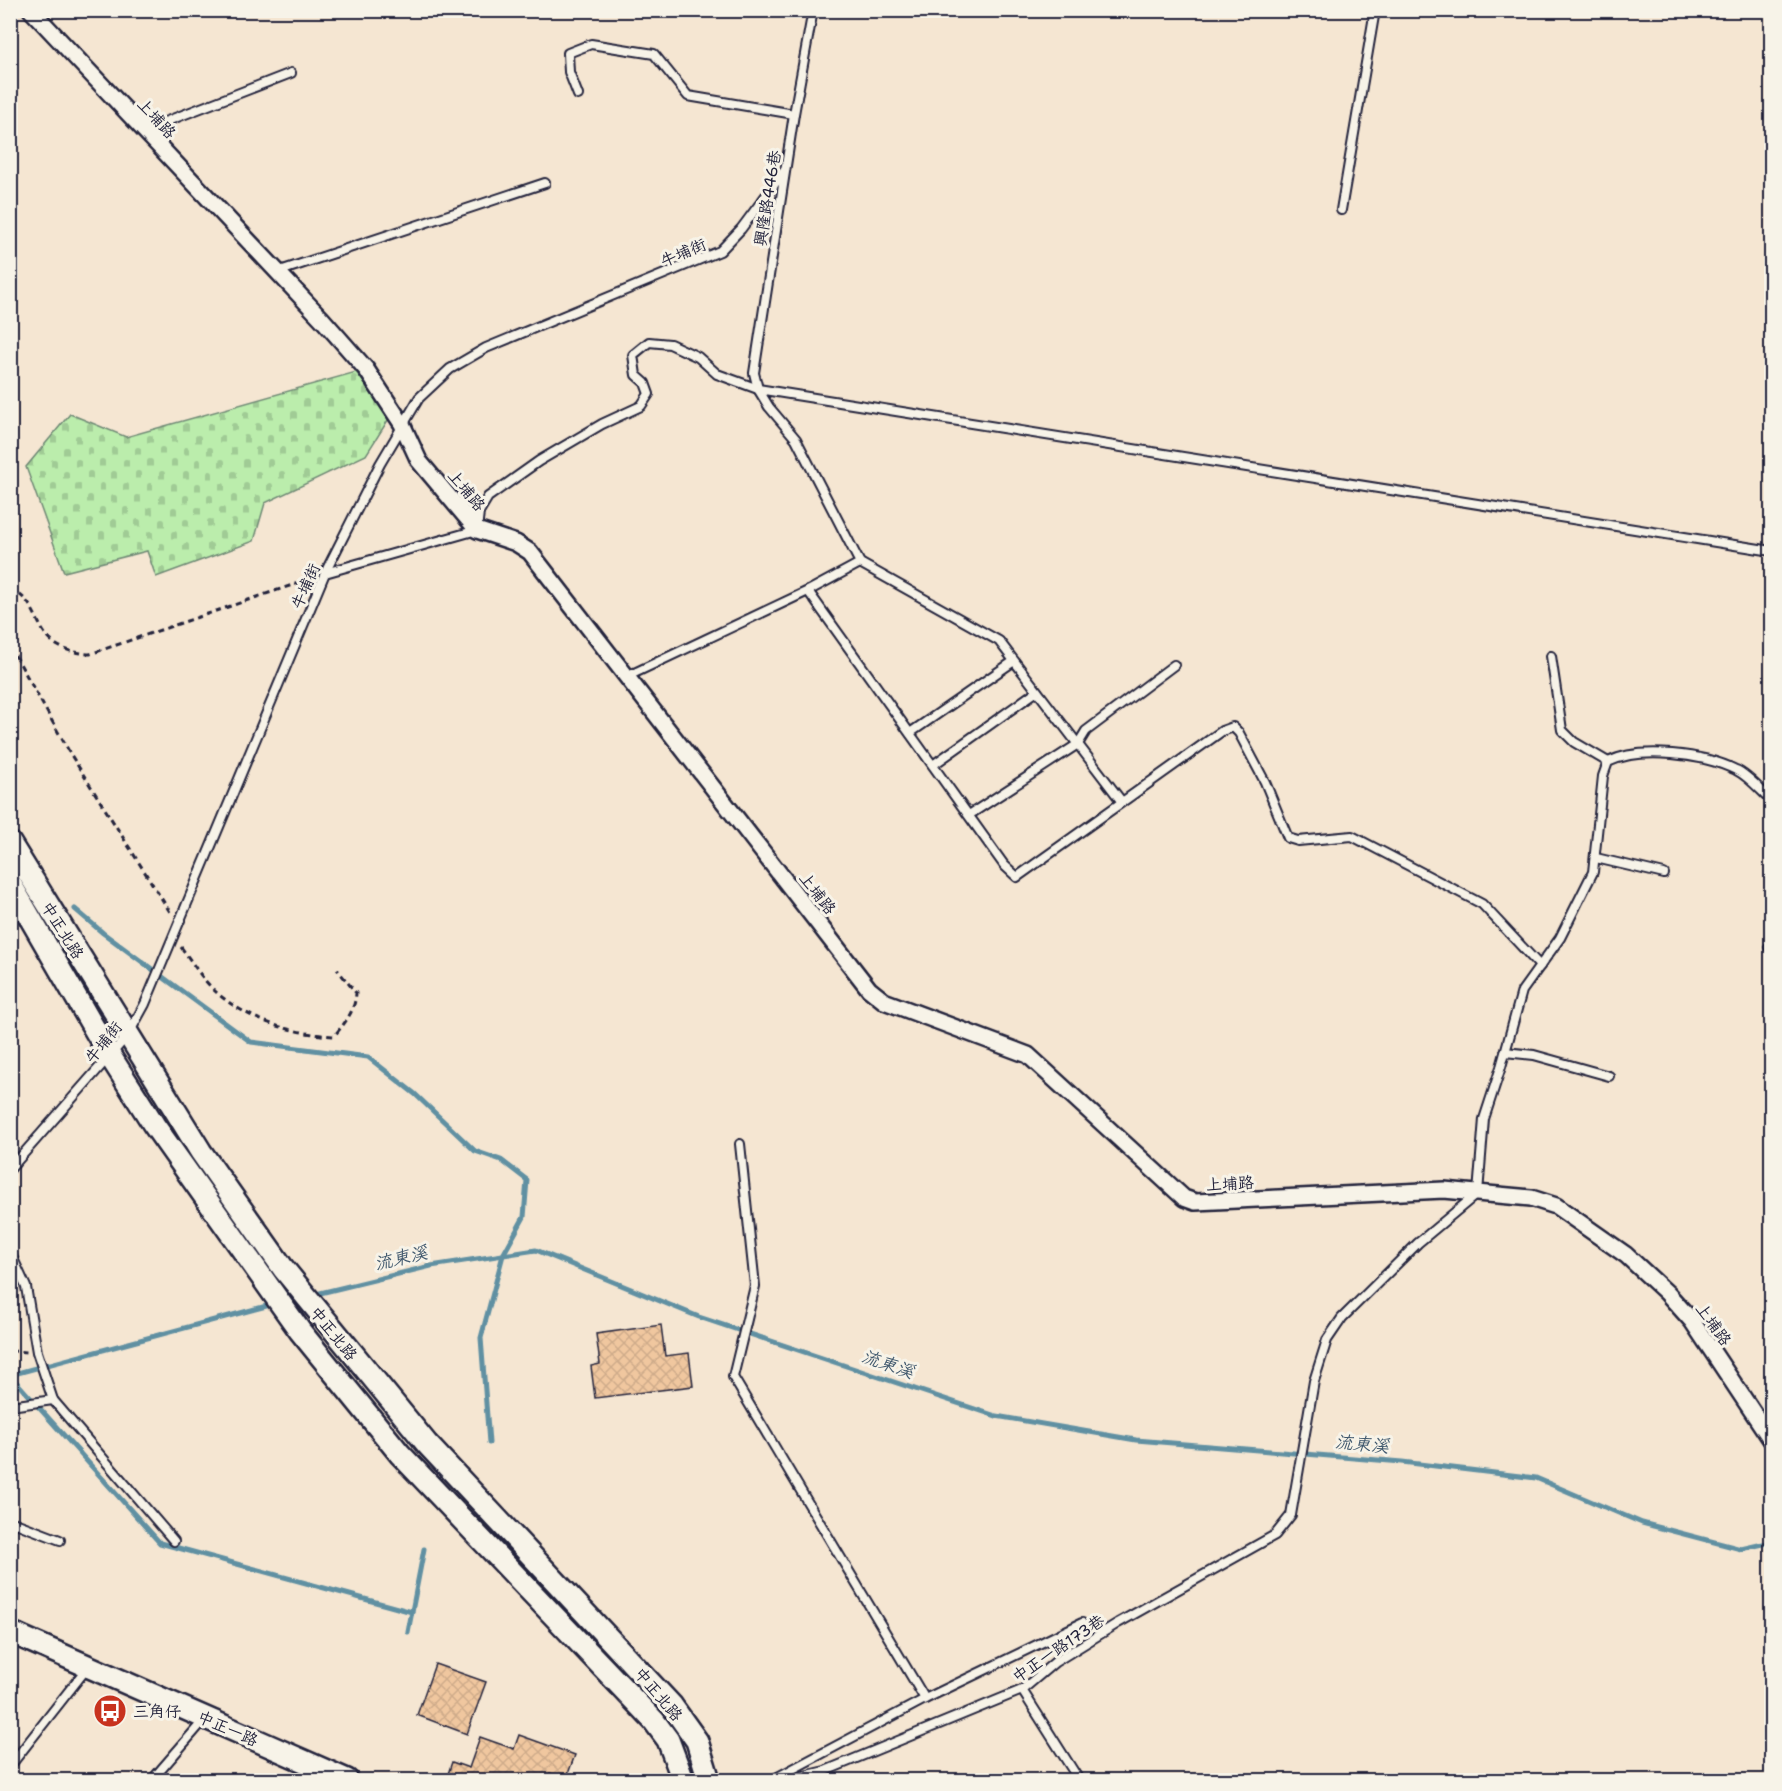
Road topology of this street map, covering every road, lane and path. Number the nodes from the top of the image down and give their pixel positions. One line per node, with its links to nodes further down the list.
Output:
1 (31, 10): 7 (street, 上埔路)
2 (813, 10): 6 (lane, 興隆路446巷)
3 (1375, 10): 10 (lane)
4 (291, 73): 7 (lane)
5 (578, 95): 6 (lane)
6 (794, 114): 8 (lane, 興隆路446巷)
7 (144, 130): 11 (street, 上埔路)
8 (785, 170): 12 (lane, 興隆路446巷); 13 (lane, 牛埔街)
9 (545, 183): 11 (lane)
10 (1341, 210)
11 (278, 272): 13 (street, 上埔路)
12 (758, 389): 14 (lane); 15 (lane); 16 (lane)
13 (402, 424): 14 (street, 上埔路); 17 (lane, 牛埔街)
14 (477, 530): 17 (lane); 24 (street, 上埔路)
15 (1772, 551)
16 (860, 563): 19 (lane); 22 (lane)
17 (325, 573): 18 (path); 37 (lane, 牛埔街)
18 (10, 589)
19 (808, 591): 24 (lane); 26 (lane)
20 (10, 646): 37 (path)
21 (1551, 656): 28 (lane)
22 (1014, 661): 25 (lane); 26 (lane)
23 (1174, 665): 27 (lane)
24 (628, 676): 47 (street, 上埔路)
25 (1037, 691): 27 (lane); 29 (lane)
26 (910, 733): 29 (lane)
27 (1078, 744): 31 (lane); 32 (lane)
28 (1608, 762): 30 (lane); 34 (lane)
29 (933, 765): 32 (lane)
30 (1772, 801)
31 (1122, 802): 32 (lane); 39 (lane)
32 (969, 815)
33 (10, 843): 41 (main road, 中正北路)
34 (1596, 858): 35 (lane); 39 (lane)
35 (1664, 874)
36 (10, 883): 43 (main road, 中正北路)
37 (180, 919): 38 (lane, 牛埔街)
38 (172, 937): 40 (path); 41 (lane, 牛埔街)
39 (1539, 966): 42 (lane)
40 (337, 969)
41 (128, 1035): 43 (lane, 牛埔街); 65 (main road, 中正北路)
42 (1505, 1052): 44 (lane); 47 (lane)
43 (110, 1056): 46 (lane, 牛埔街); 64 (main road, 中正北路)
44 (1609, 1076)
45 (740, 1144): 59 (lane)
46 (10, 1169)
47 (1478, 1193): 51 (street, 上埔路); 58 (lane, 中正一路173巷)
48 (10, 1252): 49 (lane)
49 (53, 1400): 50 (lane); 54 (lane)
50 (10, 1406)
51 (1772, 1441)
52 (10, 1521): 53 (lane)
53 (60, 1540)
54 (174, 1541)
55 (1082, 1623): 59 (lane)
56 (10, 1632): 57 (main road, 中正一路)
57 (88, 1666): 60 (main road, 中正一路); 61 (lane)
58 (1022, 1690): 67 (lane, 中正一路173巷); 68 (lane)
59 (925, 1699): 66 (lane)
60 (206, 1718): 62 (lane); 63 (main road, 中正一路)
61 (10, 1766)
62 (152, 1780)
63 (347, 1780)
64 (683, 1780)
65 (709, 1780)
66 (772, 1780)
67 (787, 1780)
68 (1079, 1780)

